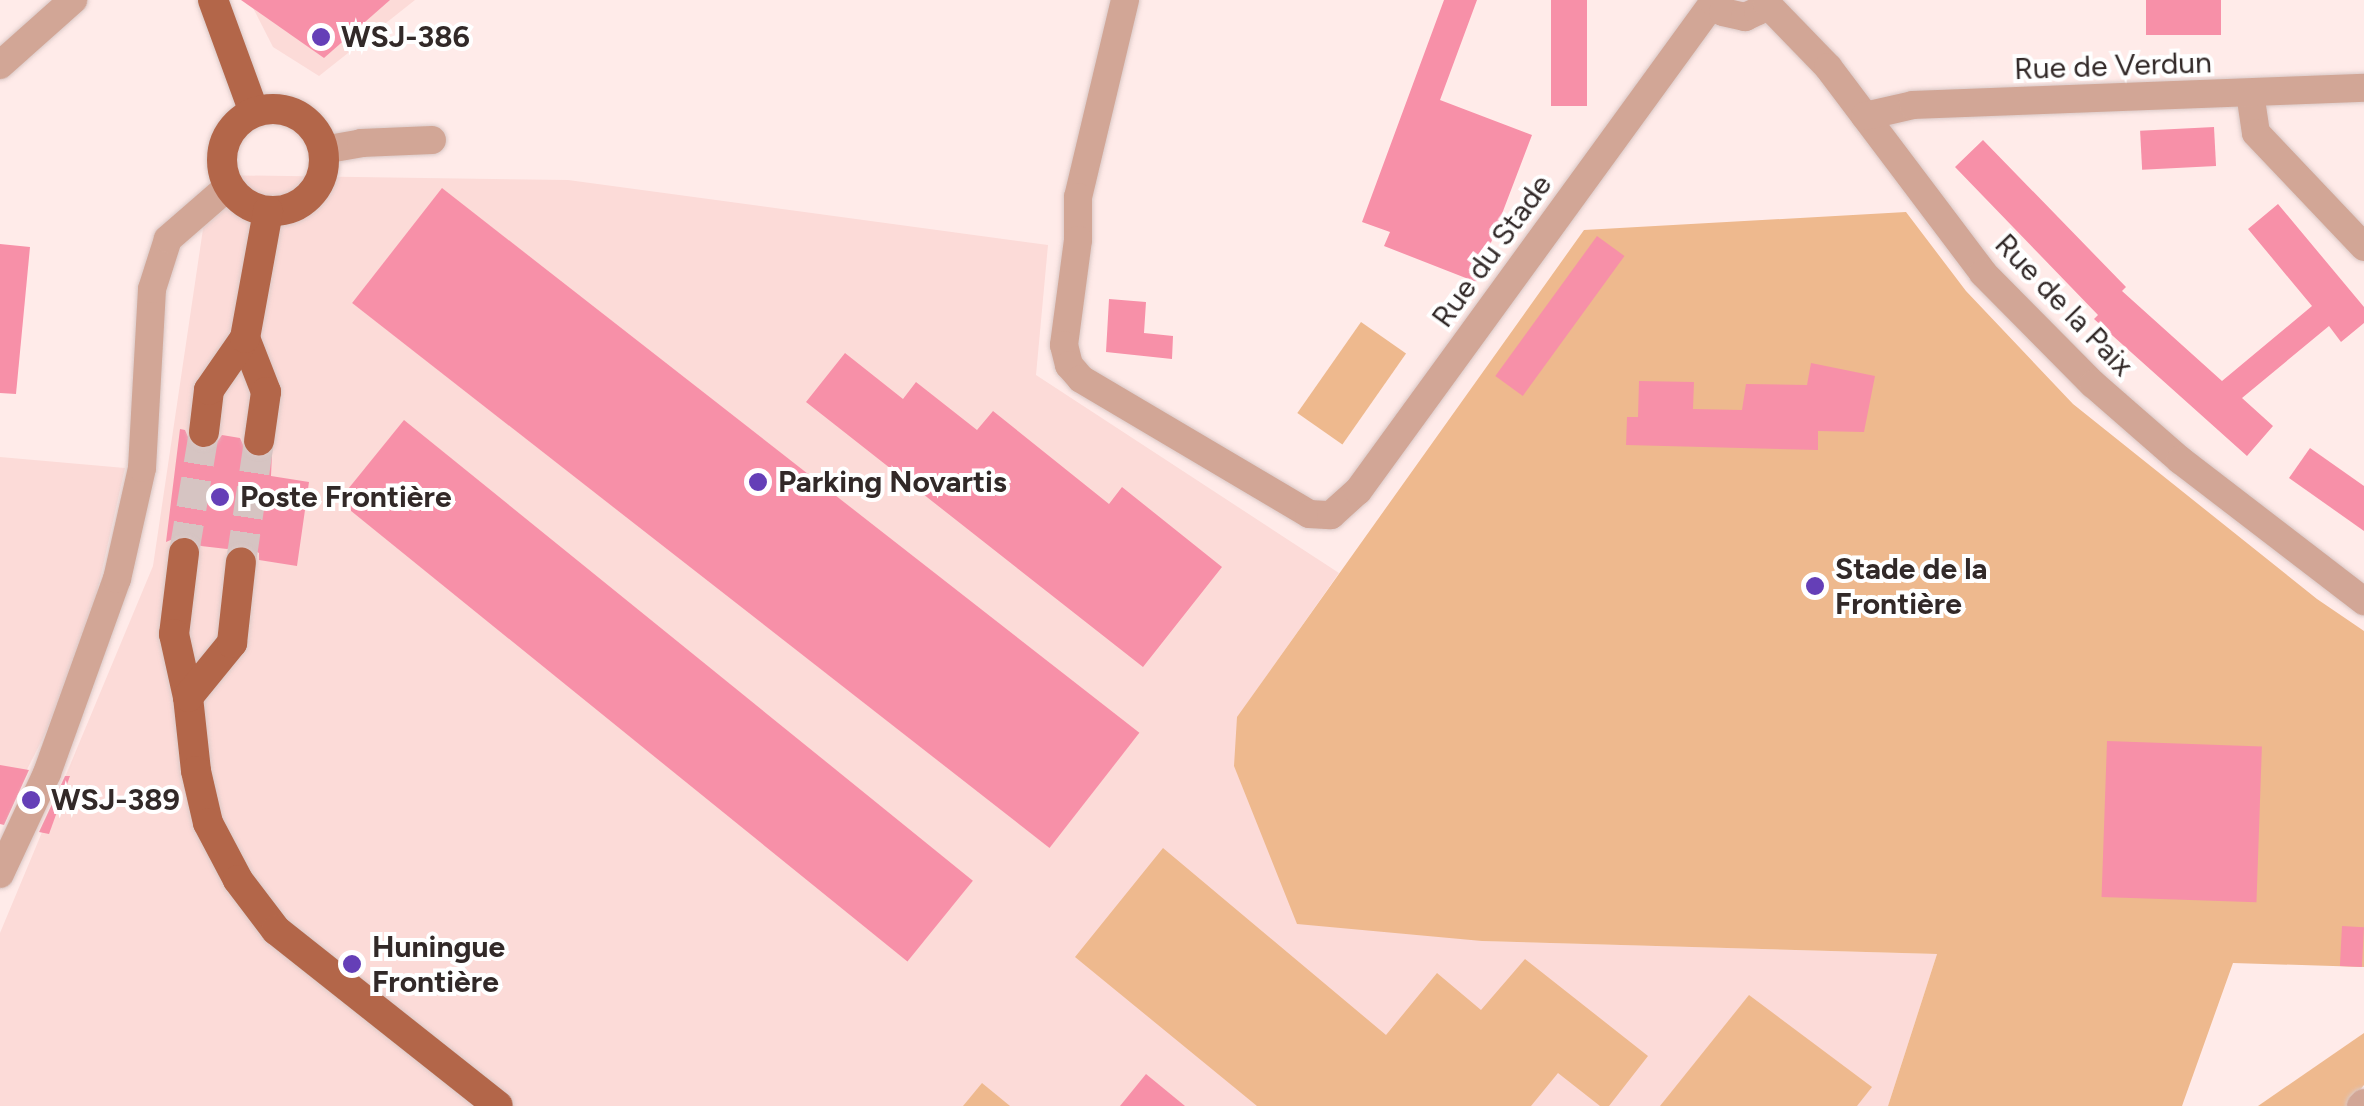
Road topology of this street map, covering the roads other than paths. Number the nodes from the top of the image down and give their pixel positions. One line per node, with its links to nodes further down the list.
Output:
1 (74, 0): 6 (street)
2 (213, 0): 9 (main road)
3 (1125, 0): 4 (street, Rue du Stade)
4 (1713, 2): 5 (street)
5 (1767, 2): 10 (street, Rue de la Paix)
6 (0, 65)
7 (2364, 88): 8 (street, Rue de Verdun)
8 (2250, 94): 10 (street, Rue de Verdun); 15 (street)
9 (254, 112): 12 (main road); 13 (main road)
10 (1865, 116): 21 (street, Rue de la Paix)
11 (432, 140): 12 (street)
12 (323, 150): 14 (main road)
13 (228, 186): 14 (main road); 23 (street)
14 (268, 211): 16 (main road)
15 (2364, 247)
16 (246, 338): 17 (main road); 18 (main road)
17 (204, 432)
18 (259, 441)
19 (184, 553): 22 (main road)
20 (241, 562): 22 (main road)
21 (2364, 601)
22 (188, 697): 24 (main road)
23 (0, 874)
24 (498, 1106)

